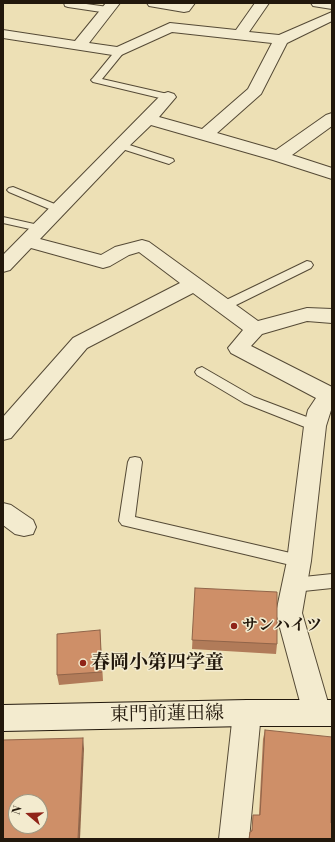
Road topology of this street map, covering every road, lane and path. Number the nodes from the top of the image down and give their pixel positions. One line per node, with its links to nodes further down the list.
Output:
1 (154, 3): 2 (street)
2 (188, 3)
3 (262, 3): 10 (street)
4 (318, 3): 6 (street)
5 (68, 4): 7 (lane)
6 (332, 5)
7 (111, 6): 12 (street)
8 (332, 16): 11 (street)
9 (3, 34): 12 (street)
10 (239, 36): 11 (street); 13 (street)
11 (281, 40): 17 (street)
12 (79, 46): 13 (street)
13 (118, 52): 14 (lane)
14 (168, 97): 16 (street)
15 (332, 118): 19 (street)
16 (148, 119): 17 (street); 18 (street)
17 (205, 135): 19 (street)
18 (120, 145): 20 (lane); 23 (street)
19 (278, 156): 21 (street)
20 (169, 161)
21 (332, 174)
22 (13, 190): 23 (lane)
23 (58, 209): 25 (street)
24 (3, 220): 25 (lane)
25 (33, 235): 27 (street); 28 (street)
26 (307, 265): 29 (lane)
27 (3, 266)
28 (194, 284): 29 (street); 35 (street)
29 (224, 306): 31 (street)
30 (332, 316): 31 (street)
31 (255, 329): 33 (street)
32 (202, 372): 34 (lane)
33 (330, 395): 34 (street)
34 (315, 426): 39 (street)
35 (3, 432)
36 (135, 462): 39 (lane)
37 (3, 512): 38 (street)
38 (24, 527)
39 (299, 561): 41 (street)
40 (332, 582): 41 (lane)
41 (294, 585): 43 (street)
42 (247, 713): 43 (street, 東門前蓮田線); 44 (street, 東門前蓮田線); 45 (street)
43 (324, 713)
44 (3, 718)
45 (234, 839)

